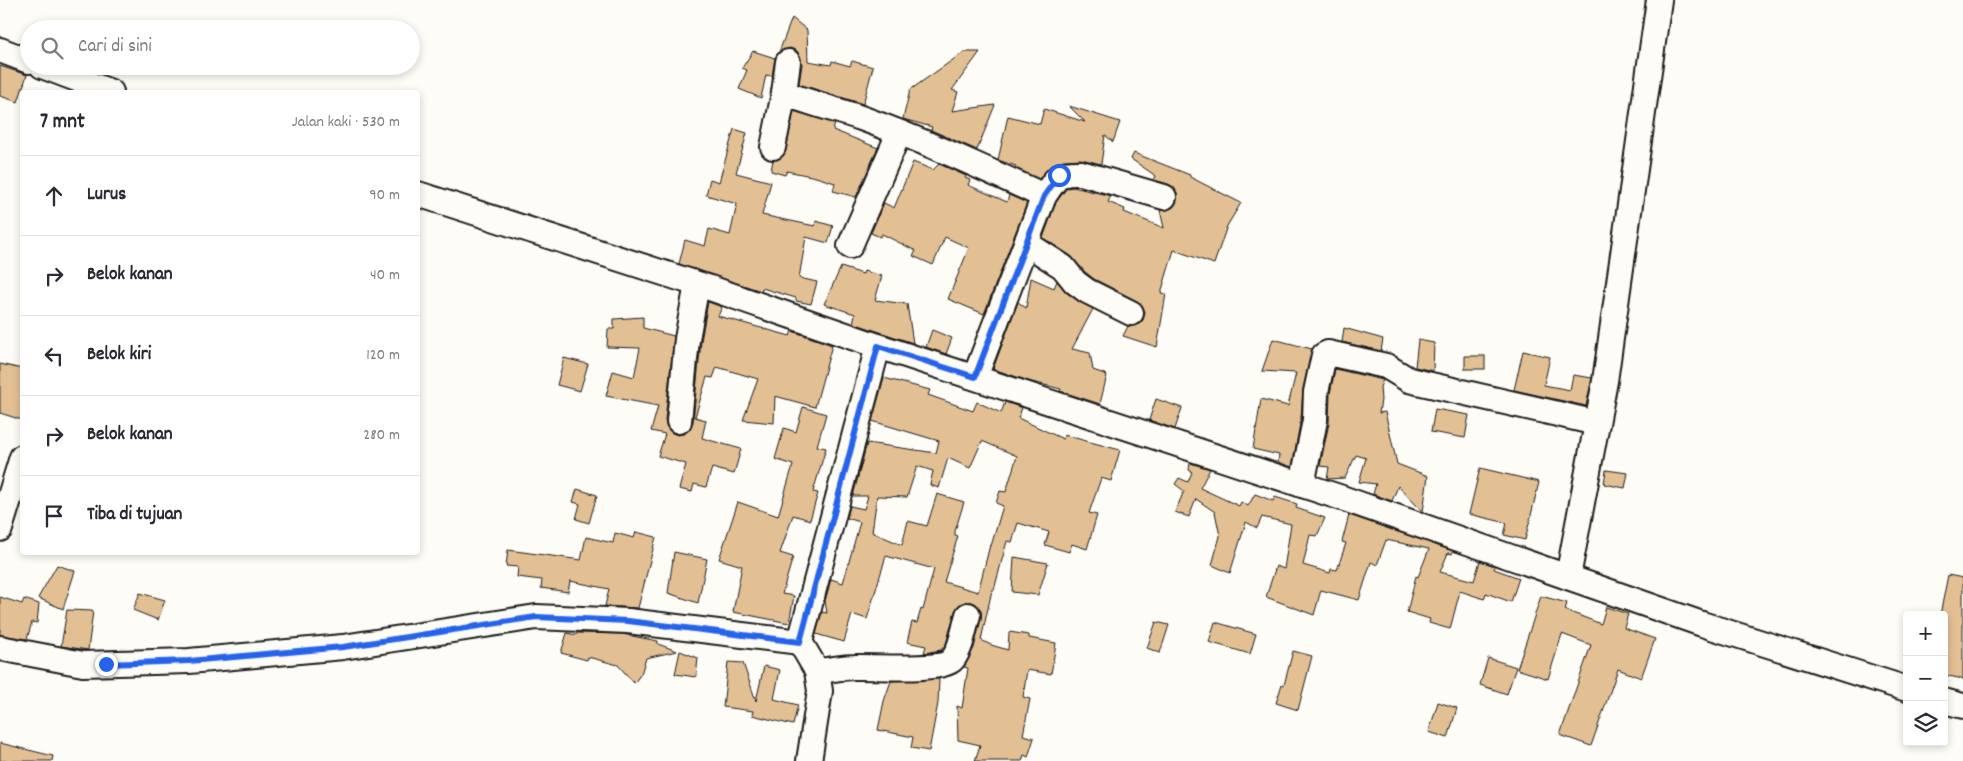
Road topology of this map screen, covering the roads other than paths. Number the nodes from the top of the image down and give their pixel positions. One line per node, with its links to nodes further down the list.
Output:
1 (1659, 0): 20 (street)
2 (0, 50): 3 (street)
3 (20, 58)
4 (788, 62): 7 (street)
5 (66, 75): 6 (street)
6 (106, 90)
7 (784, 93): 8 (street); 9 (street)
8 (900, 133): 11 (street); 14 (street)
9 (773, 147)
10 (420, 195): 15 (street)
11 (1044, 196): 12 (street); 13 (street)
12 (1164, 197)
13 (1026, 243): 16 (street); 18 (street)
14 (850, 246)
15 (697, 284): 17 (street); 19 (street)
16 (1131, 313)
17 (878, 346): 18 (street); 26 (street)
18 (975, 377): 22 (street)
19 (679, 421)
20 (1597, 423): 22 (street); 24 (street)
21 (20, 464): 23 (street)
22 (1302, 484): 24 (street)
23 (0, 529)
24 (1568, 577): 29 (street)
25 (968, 615): 28 (street)
26 (800, 642): 27 (street); 28 (street)
27 (0, 648)
28 (817, 671): 32 (street)
29 (1903, 688)
30 (1947, 701): 31 (street)
31 (1963, 706)
32 (809, 761)

